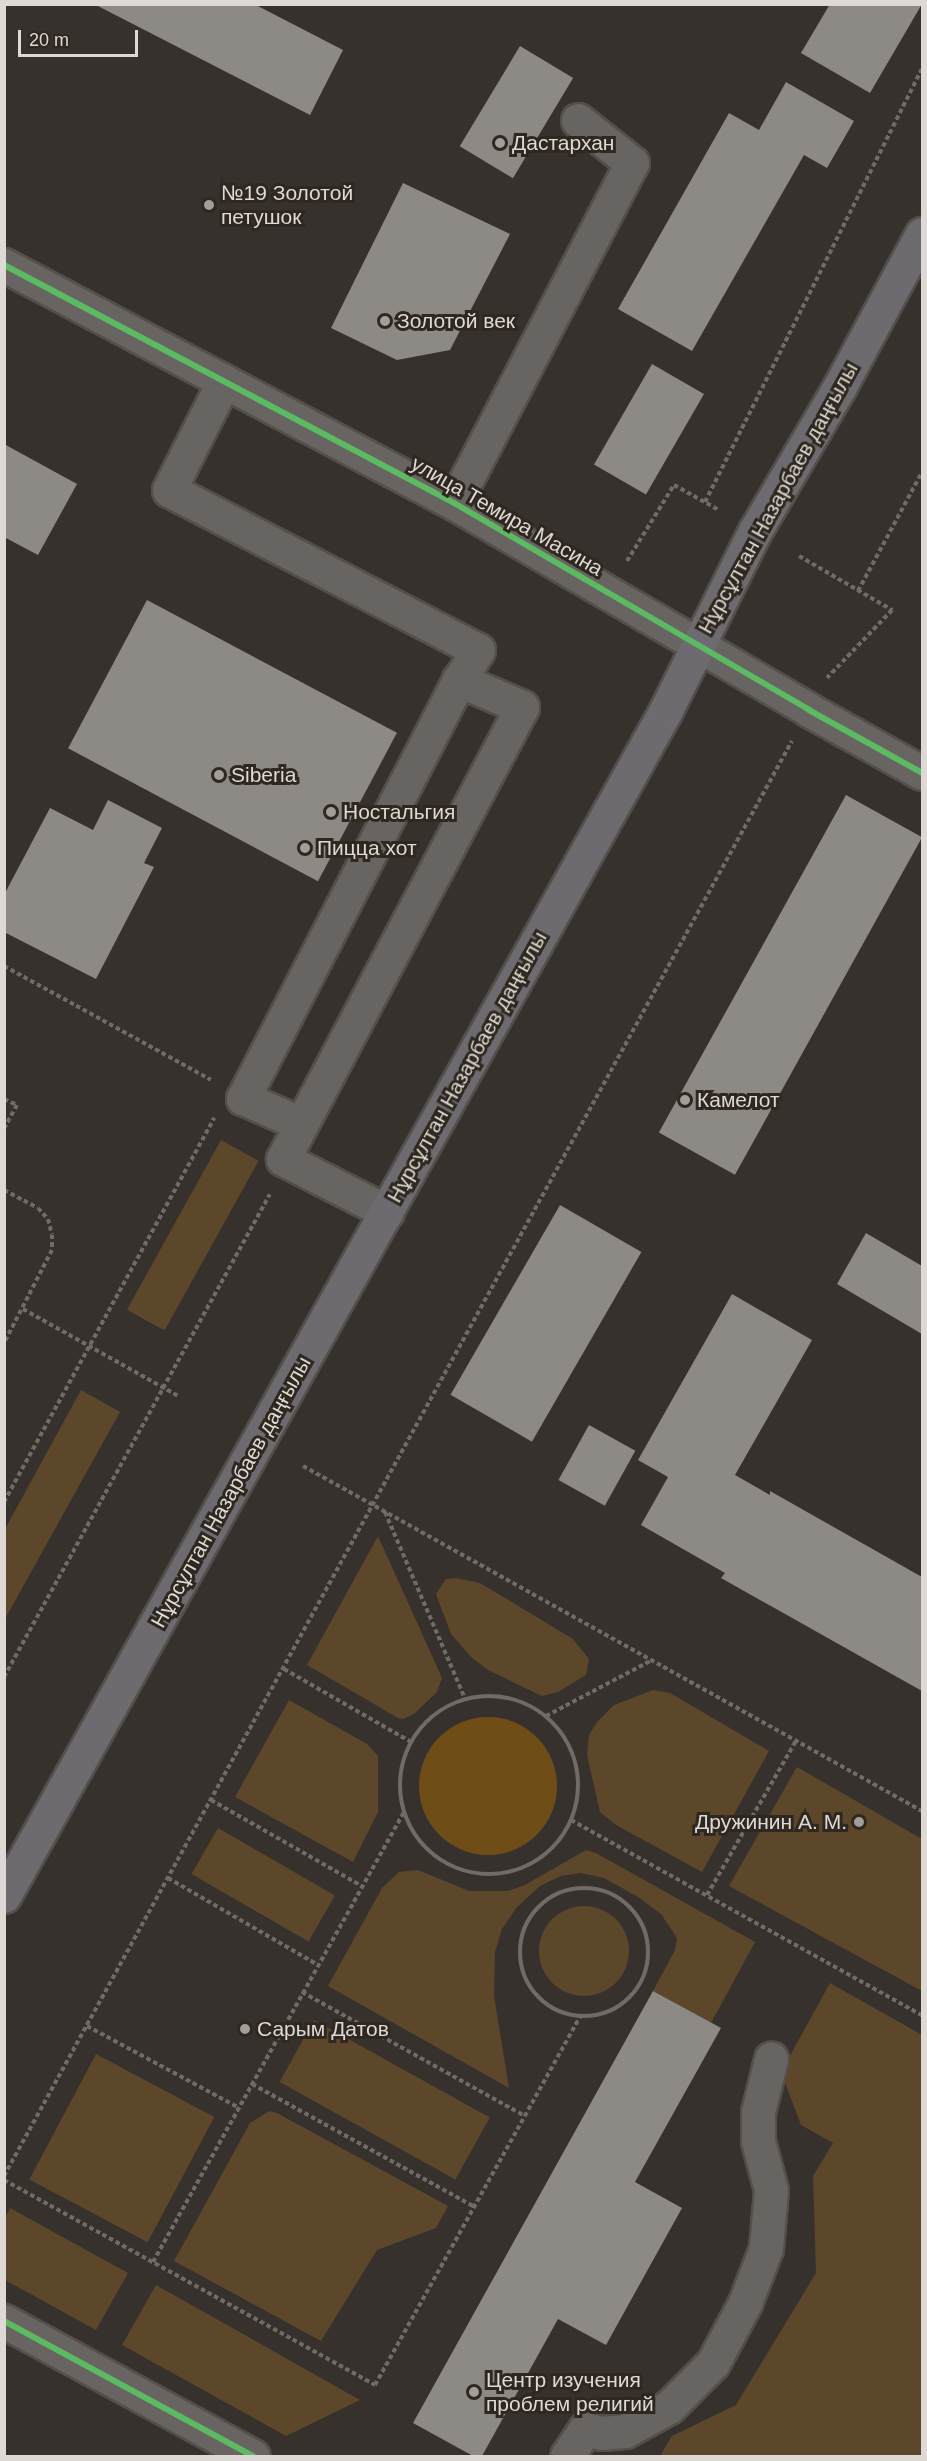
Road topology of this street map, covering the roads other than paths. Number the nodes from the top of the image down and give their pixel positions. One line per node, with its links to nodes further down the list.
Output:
1 (578, 120): 5 (street)
2 (922, 234): 6 (main road, Нұрсұлтан Назарбаев даңғылы)
3 (4, 265): 4 (street, улица Темира Масина)
4 (224, 381): 5 (street, улица Темира Масина); 7 (street)
5 (454, 502): 6 (street, улица Темира Масина)
6 (697, 644): 8 (street, улица Темира Масина); 10 (main road, Нұрсұлтан Назарбаев даңғылы)
7 (459, 680): 9 (street); 9 (street)
8 (922, 773)
9 (301, 1124): 10 (street)
10 (387, 1212): 11 (main road, Нұрсұлтан Назарбаев даңғылы)
11 (4, 1896)
12 (771, 2059): 15 (street)
13 (4, 2321): 14 (street)
14 (253, 2457)
15 (567, 2457)

